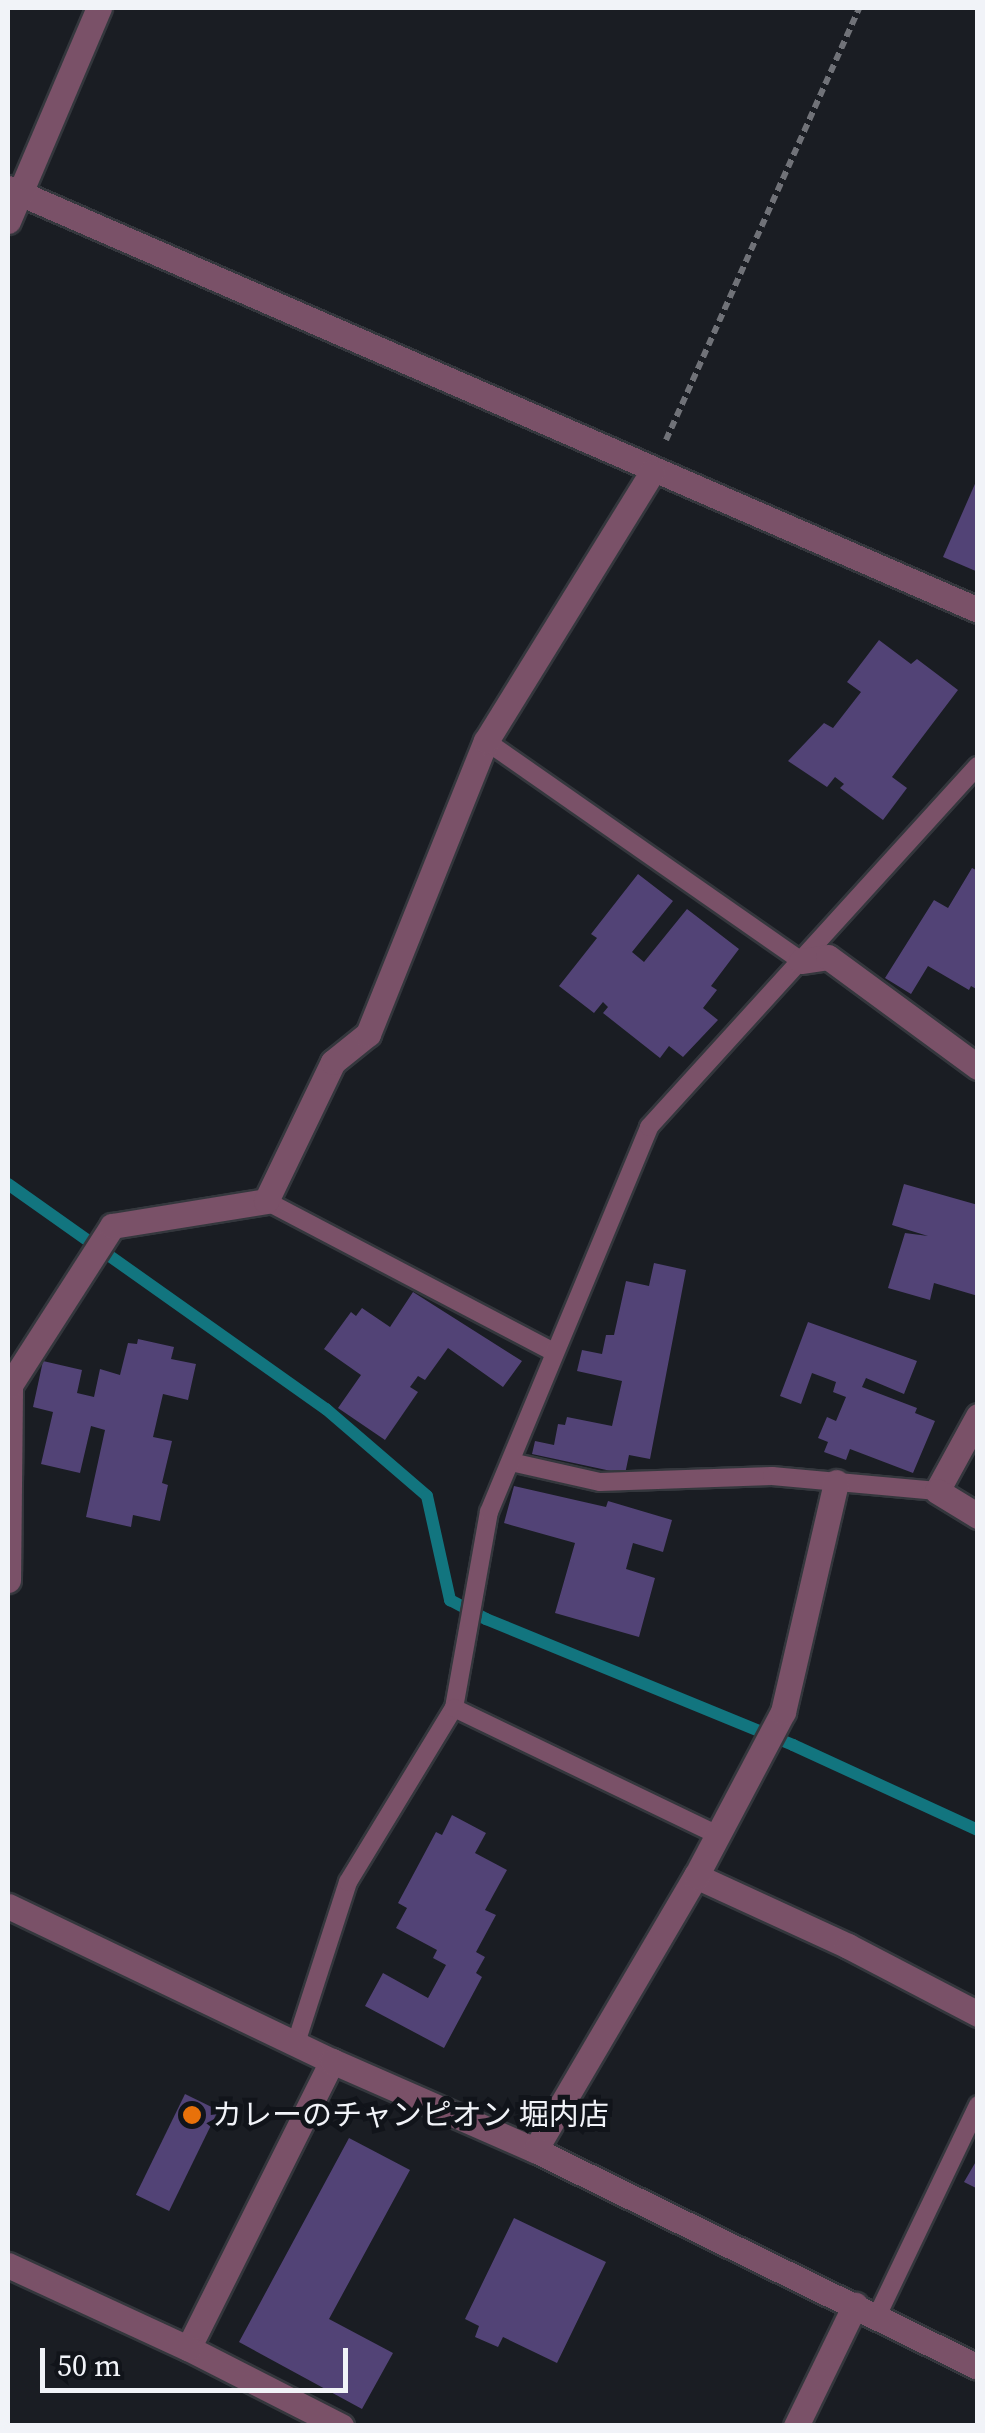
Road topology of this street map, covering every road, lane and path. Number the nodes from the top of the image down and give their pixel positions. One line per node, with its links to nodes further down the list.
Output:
1 (99, 8): 3 (street)
2 (859, 8): 5 (path)
3 (13, 191): 4 (street); 5 (street)
4 (8, 221)
5 (652, 472): 6 (street); 7 (street)
6 (978, 610)
7 (486, 741): 9 (lane); 11 (street)
8 (978, 766): 9 (lane)
9 (801, 961): 10 (street); 12 (lane)
10 (978, 1067)
11 (266, 1201): 12 (lane); 18 (street)
12 (554, 1352): 14 (lane)
13 (978, 1416): 16 (street)
14 (511, 1462): 15 (lane); 19 (lane)
15 (836, 1482): 16 (lane); 20 (street)
16 (937, 1491): 17 (street)
17 (978, 1516)
18 (8, 1580)
19 (454, 1708): 20 (lane); 24 (lane)
20 (718, 1835): 21 (street)
21 (696, 1876): 23 (street); 27 (street)
22 (8, 1906): 24 (street)
23 (978, 2014)
24 (296, 2043): 25 (street)
25 (332, 2061): 27 (street); 30 (street)
26 (978, 2105): 29 (lane)
27 (535, 2150): 29 (street)
28 (8, 2264): 30 (street)
29 (866, 2311): 31 (street); 33 (street)
30 (188, 2348): 32 (street)
31 (978, 2367)
32 (341, 2426)
33 (796, 2426)

